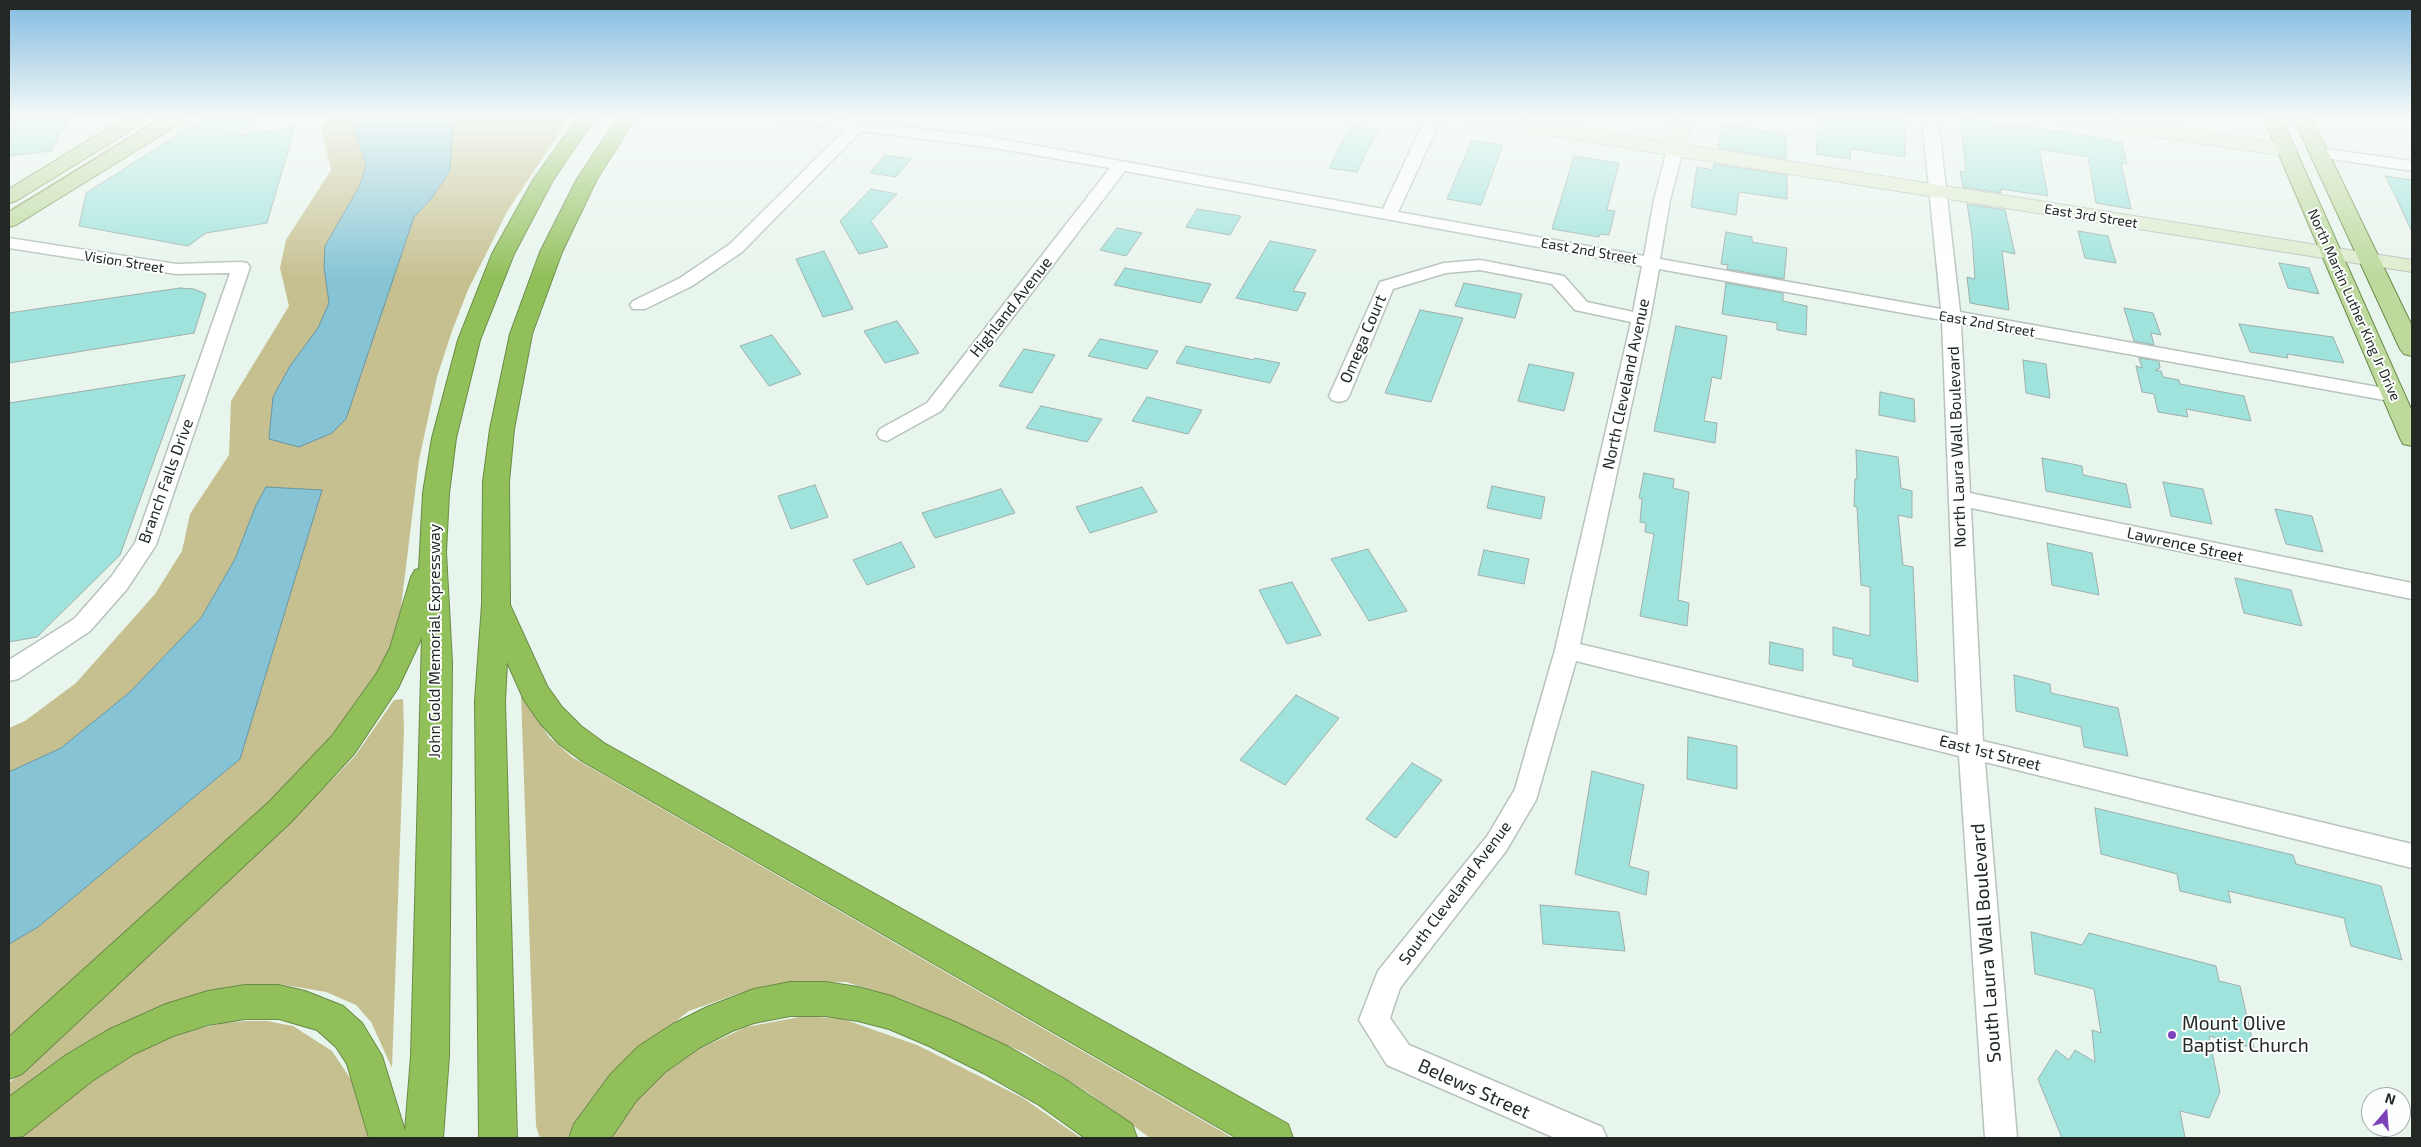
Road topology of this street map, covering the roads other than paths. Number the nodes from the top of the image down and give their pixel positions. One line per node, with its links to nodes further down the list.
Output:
1 (52, 171): 15 (main road)
2 (91, 171): 17 (main road)
3 (550, 171): 33 (highway, John Gold Memorial Expressway)
4 (593, 171): 35 (highway)
5 (813, 171): 24 (street)
6 (1116, 171): 30 (street, Highland Avenue)
7 (1155, 171): 16 (street, East 2nd Street)
8 (1409, 171): 16 (street)
9 (1670, 171): 21 (street, North Cleveland Avenue)
10 (1804, 171): 14 (main road, East 3rd Street)
11 (1936, 171): 14 (street, North Laura Wall Boulevard)
12 (2296, 171): 19 (main road, North Martin Luther King Jr Drive)
13 (2327, 171): 20 (main road, North Martin Luther King Jr Drive)
14 (1938, 192): 19 (main road, East 3rd Street); 25 (street, North Laura Wall Boulevard)
15 (9, 197)
16 (1388, 215): 21 (street, East 2nd Street)
17 (9, 221)
18 (9, 243): 23 (street, Vision Street)
19 (2333, 255): 20 (main road, East 3rd Street); 29 (main road, North Martin Luther King Jr Drive)
20 (2370, 259): 22 (main road, East 3rd Street); 27 (main road, North Martin Luther King Jr Drive)
21 (1650, 262): 25 (street, East 2nd Street); 26 (street, North Cleveland Avenue)
22 (2412, 266)
23 (241, 267): 37 (street, Branch Falls Drive)
24 (639, 305)
25 (1951, 317): 29 (street, East 2nd Street); 32 (street, North Laura Wall Boulevard)
26 (1641, 319): 28 (street, Omega Court); 36 (street, North Cleveland Avenue)
27 (2412, 349)
28 (1339, 396)
29 (2395, 396): 31 (main road, North Martin Luther King Jr Drive)
30 (887, 434)
31 (2412, 438)
32 (1958, 498): 34 (street, Lawrence Street); 38 (street, North Laura Wall Boulevard)
33 (432, 552): 41 (highway); 44 (highway, John Gold Memorial Expressway)
34 (2412, 591)
35 (496, 604): 45 (highway); 48 (highway)
36 (1568, 650): 38 (street, East 1st Street); 40 (street, South Cleveland Avenue)
37 (9, 672)
38 (1971, 748): 39 (street, East 1st Street); 50 (street, South Laura Wall Boulevard)
39 (2412, 856)
40 (1374, 1020): 49 (street, Belews Street)
41 (9, 1061)
42 (9, 1122): 43 (highway)
43 (388, 1138)
44 (424, 1138)
45 (498, 1138)
46 (588, 1138): 47 (highway)
47 (1118, 1138)
48 (1274, 1138)
49 (1591, 1138)
50 (2001, 1138)

